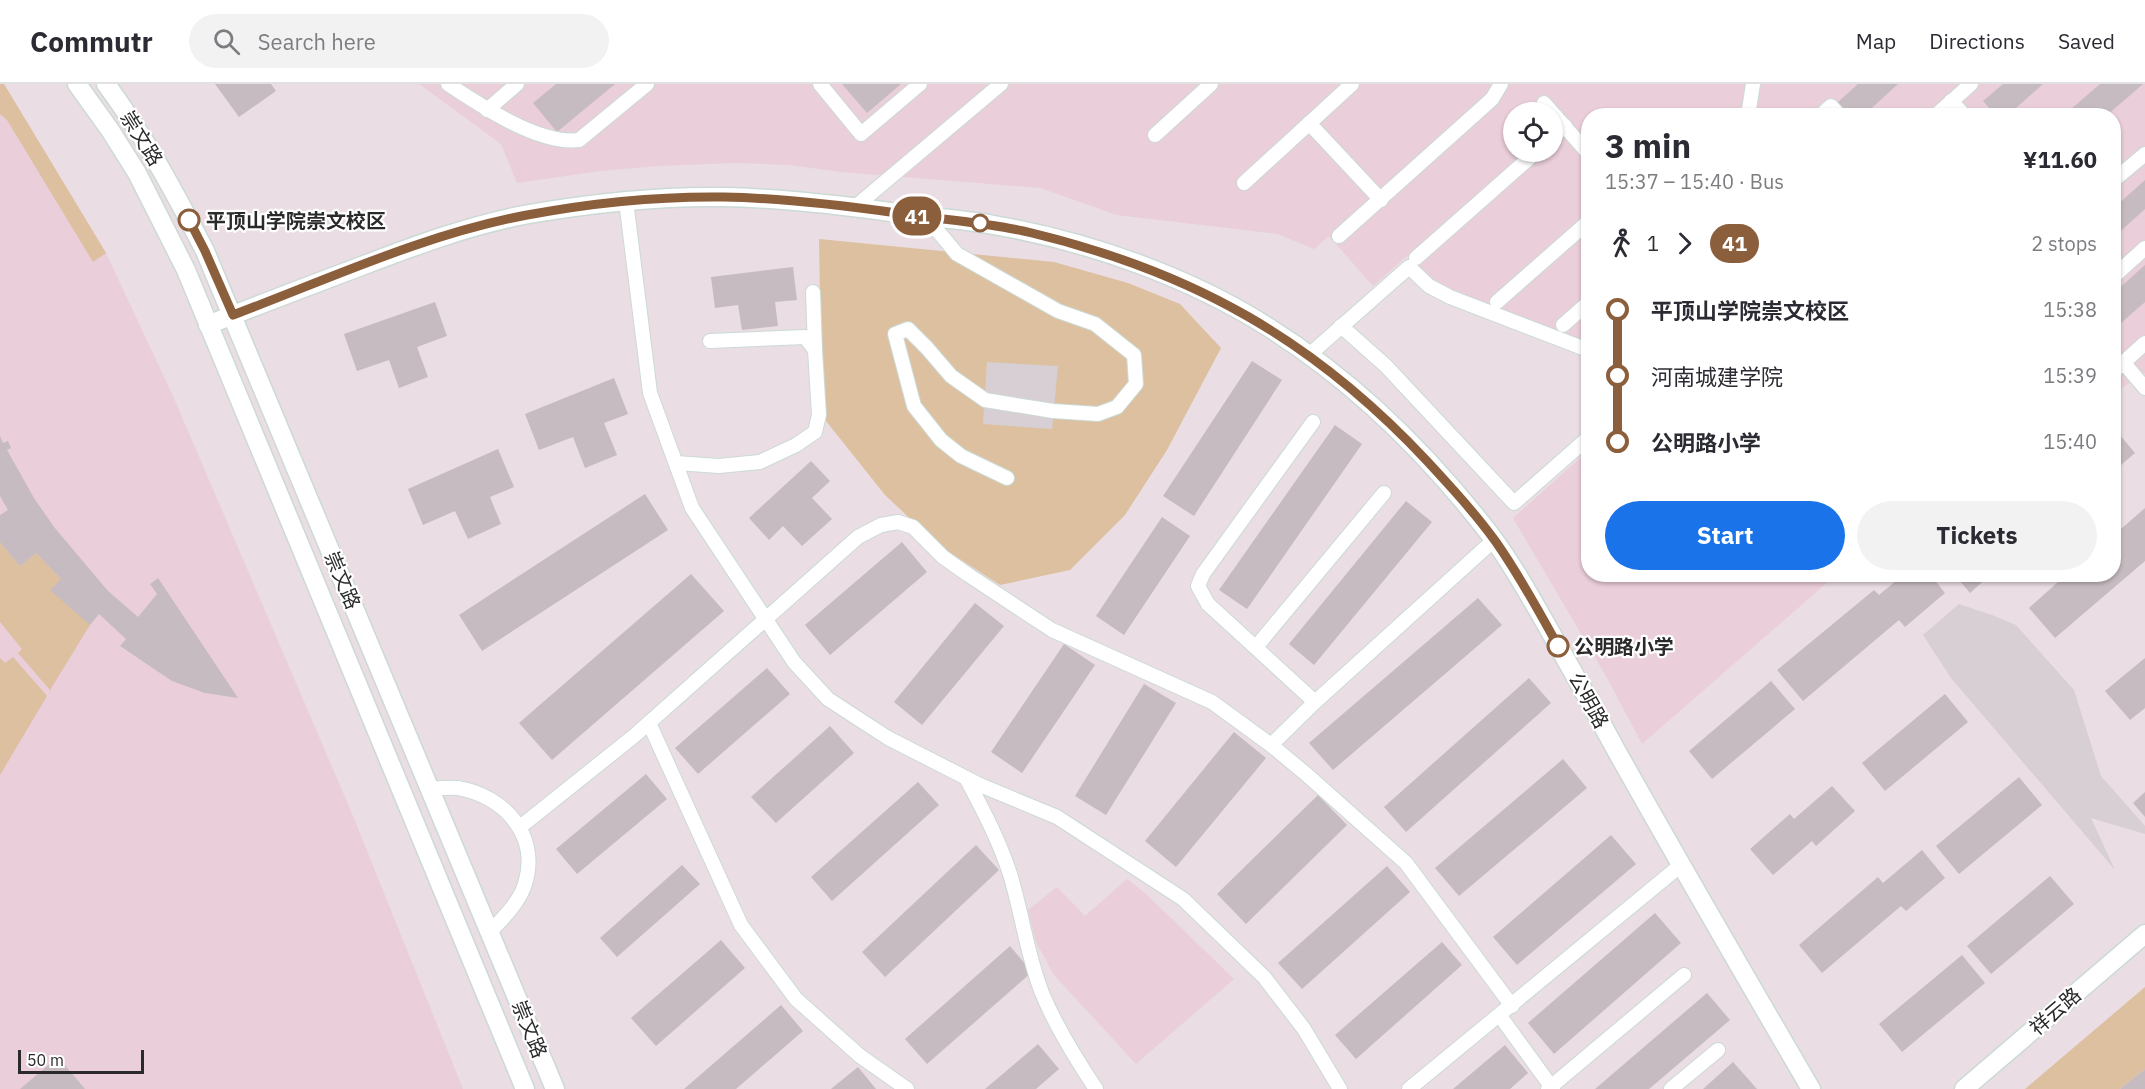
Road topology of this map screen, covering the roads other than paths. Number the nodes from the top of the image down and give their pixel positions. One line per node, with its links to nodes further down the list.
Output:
1 (77, 84): 40 (main road, 崇文路)
2 (106, 84): 39 (main road, 崇文路)
3 (448, 84): 18 (street)
4 (517, 84): 18 (street)
5 (647, 84): 18 (street)
6 (820, 84): 7 (street)
7 (920, 84)
8 (1001, 84): 29 (street)
9 (1211, 84): 21 (street)
10 (1352, 84): 19 (street)
11 (1501, 84): 27 (street)
12 (1753, 84): 15 (street)
13 (1971, 84): 14 (street)
14 (1952, 101): 16 (street); 17 (street)
15 (1749, 108)
16 (1944, 108)
17 (1958, 108)
18 (487, 110)
19 (1309, 123): 26 (street); 27 (street)
20 (1565, 126): 22 (street)
21 (1155, 135)
22 (1581, 145)
23 (2145, 154): 25 (street)
24 (1525, 162): 34 (street)
25 (2121, 174)
26 (1244, 183)
27 (1381, 200): 32 (street)
28 (626, 201): 29 (main road, 公明路); 39 (main road, 公明路); 53 (street)
29 (855, 207): 30 (main road, 公明路)
30 (926, 217): 47 (main road, 公明路); 54 (street)
31 (1581, 228): 37 (street)
32 (1339, 236)
33 (2145, 248): 35 (street)
34 (1416, 258)
35 (2121, 270)
36 (813, 292): 46 (street)
37 (1497, 302)
38 (1581, 309): 41 (street)
39 (233, 315): 40 (main road, 公明路); 63 (main road, 崇文路)
40 (208, 325): 73 (main road, 崇文路)
41 (1563, 325)
42 (1341, 326): 45 (street); 47 (street); 52 (street)
43 (710, 341): 46 (street)
44 (2145, 343): 48 (street)
45 (1581, 347)
46 (815, 350): 53 (street)
47 (1309, 355): 56 (main road, 公明路)
48 (2121, 363)
49 (2121, 368): 50 (street)
50 (2145, 388)
51 (1313, 422): 58 (street)
52 (1581, 444)
53 (676, 463): 57 (street)
54 (1007, 478)
55 (1384, 493): 58 (street)
56 (1494, 540): 59 (street); 65 (main road, 公明路)
57 (766, 619): 60 (street); 61 (street); 62 (street)
58 (1256, 647): 59 (street)
59 (1315, 702): 61 (street)
60 (649, 723): 64 (street); 75 (street)
61 (1271, 745): 69 (street)
62 (965, 777): 76 (street); 77 (street)
63 (430, 789): 64 (street); 66 (main road, 崇文路)
64 (520, 826): 66 (street)
65 (1681, 865): 69 (street); 80 (main road, 公明路)
66 (490, 932): 74 (main road, 崇文路)
67 (2145, 934): 81 (main road, 祥云路)
68 (1684, 975): 72 (street)
69 (1512, 1006): 70 (street)
70 (1500, 1016): 72 (street); 78 (street)
71 (1718, 1050): 79 (street)
72 (1551, 1088)
73 (525, 1089)
74 (555, 1089)
75 (907, 1089)
76 (1096, 1089)
77 (1340, 1089)
78 (1409, 1089)
79 (1671, 1089)
80 (1811, 1089)
81 (1964, 1089)

